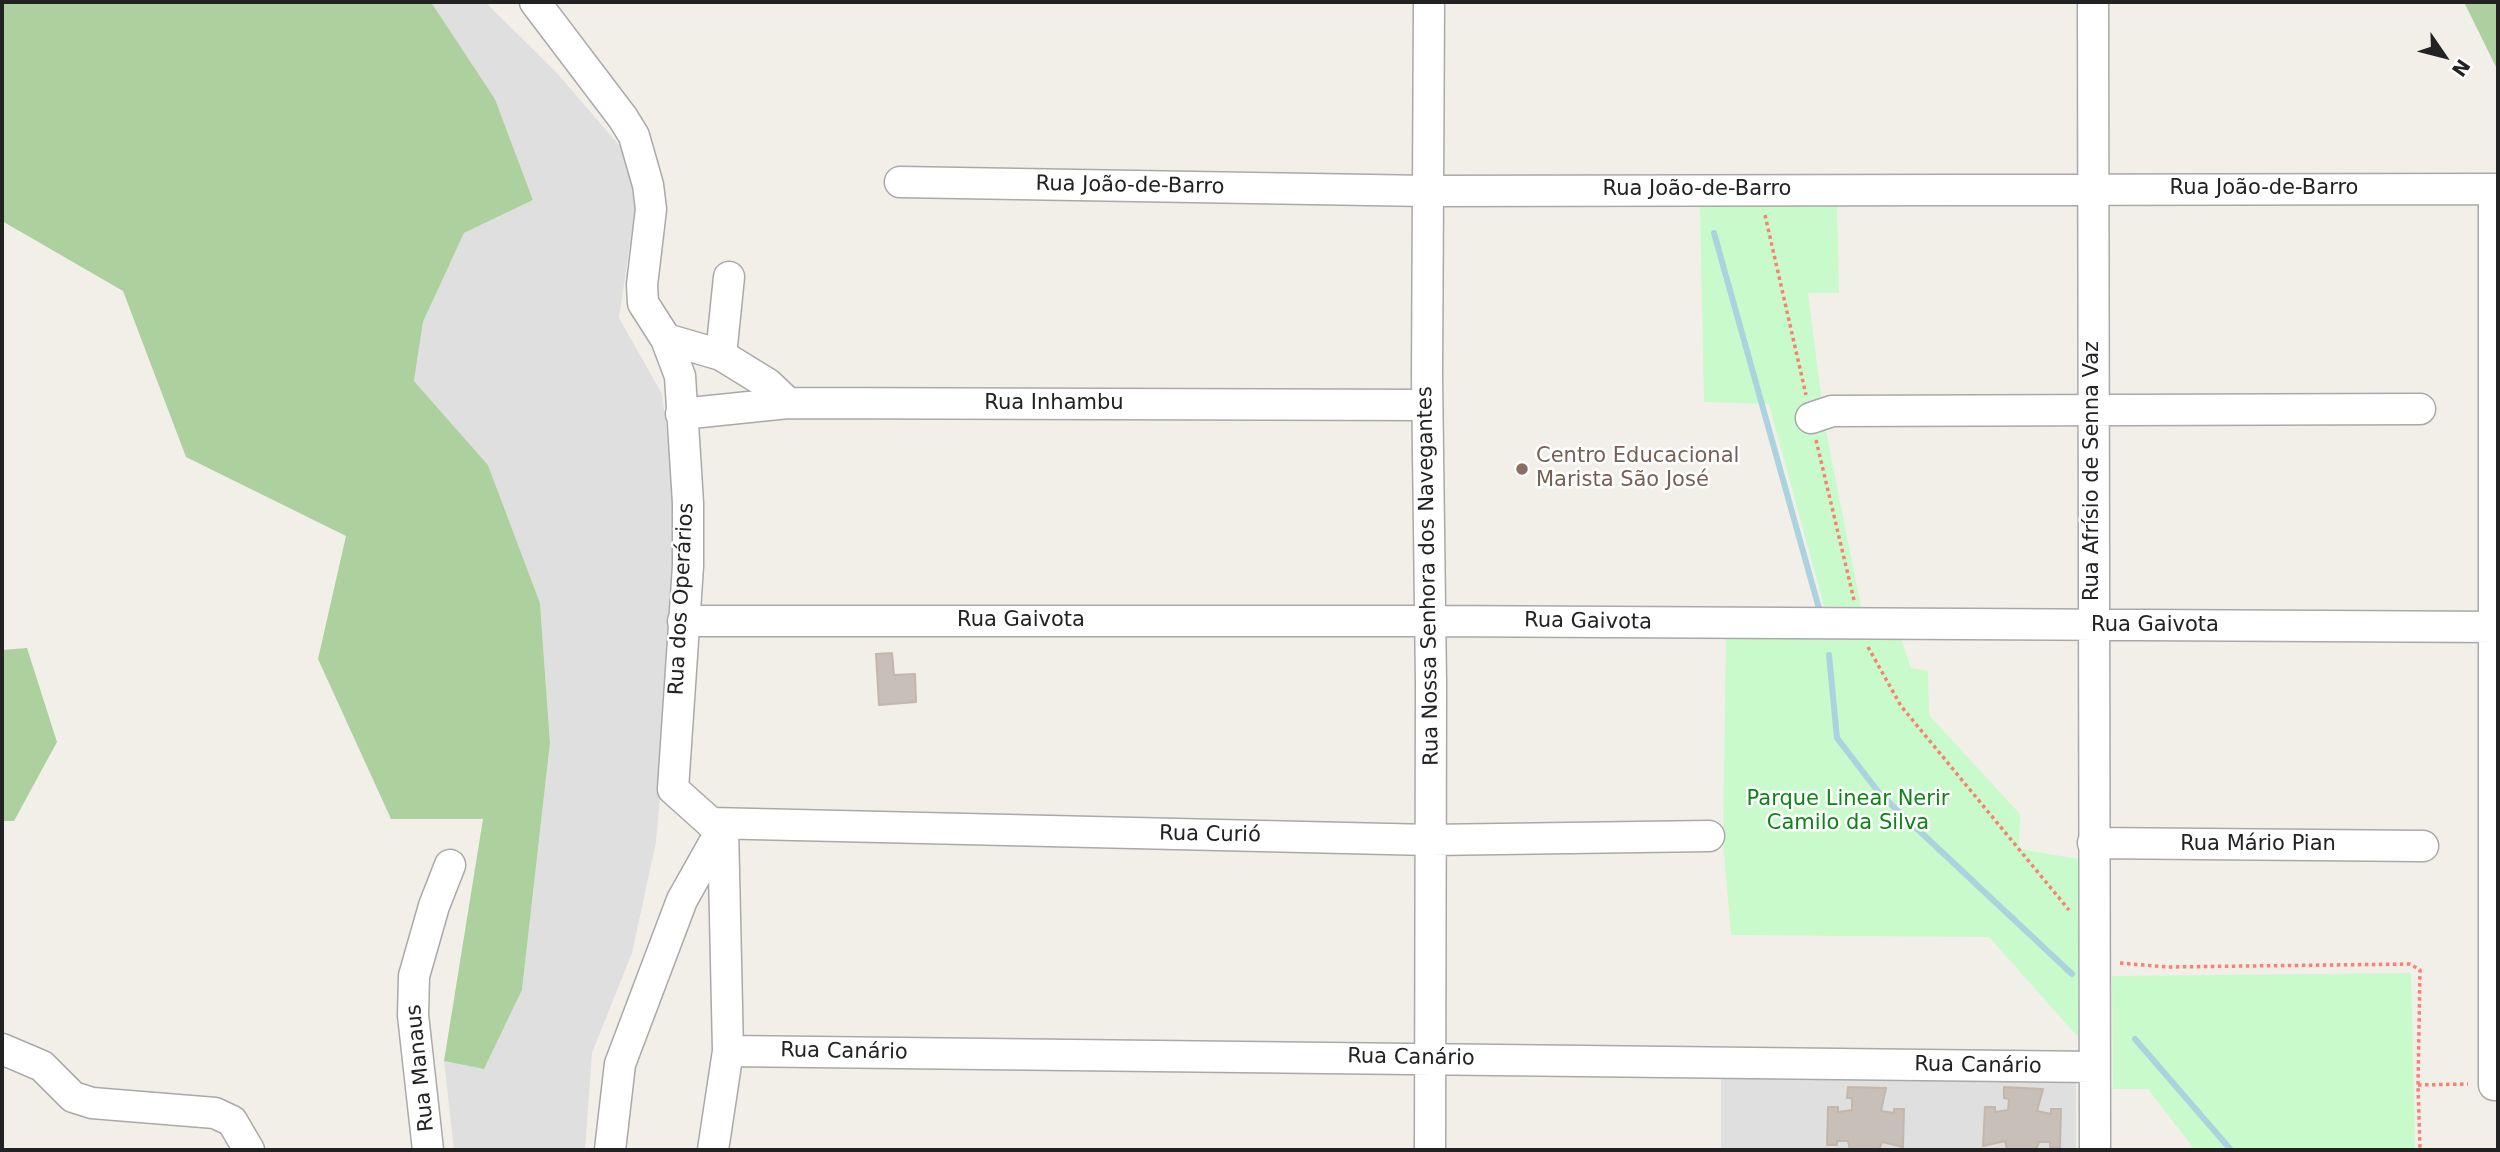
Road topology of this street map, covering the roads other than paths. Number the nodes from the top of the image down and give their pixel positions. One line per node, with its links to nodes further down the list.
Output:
1 (1429, 2): 6 (street, Rua Nossa Senhora dos Navegantes)
2 (2093, 2): 5 (street, Rua Afrísio de Senna Vaz)
3 (542, 4): 8 (street, Rua dos Operários)
4 (900, 182): 6 (street, Rua João-de-Barro)
5 (2093, 189): 6 (street, Rua João-de-Barro); 13 (street, Rua Afrísio de Senna Vaz); 19 (street, Rua João-de-Barro)
6 (1428, 191): 11 (street, Rua Nossa Senhora dos Navegantes)
7 (729, 277): 9 (street)
8 (666, 339): 9 (street); 14 (street, Rua dos Operários)
9 (721, 355): 10 (street)
10 (788, 403): 11 (street, Rua Inhambu); 14 (street, Rua Inhambu)
11 (1427, 405): 17 (street, Rua Nossa Senhora dos Navegantes)
12 (2420, 409): 13 (street)
13 (2093, 410): 15 (street); 18 (street, Rua Afrísio de Senna Vaz)
14 (681, 414): 16 (street, Rua dos Operários)
15 (1822, 414)
16 (683, 621): 17 (street, Rua Gaivota); 20 (street, Rua dos Operários)
17 (1431, 621): 18 (street, Rua Gaivota); 22 (street, Rua Nossa Senhora dos Navegantes)
18 (2093, 626): 19 (street, Rua Gaivota); 23 (street, Rua Afrísio de Senna Vaz)
19 (2496, 627): 30 (street)
20 (717, 825): 22 (street, Rua Curió); 27 (street); 33 (street)
21 (1709, 836): 22 (street, Rua Curió)
22 (1430, 840): 28 (street, Rua Nossa Senhora dos Navegantes)
23 (2093, 844): 24 (street, Rua Mário Pian); 29 (street, Rua Afrísio de Senna Vaz)
24 (2423, 846)
25 (450, 865): 32 (street, Rua Manaus)
26 (2, 1049): 31 (street)
27 (728, 1051): 28 (street, Rua Canário); 34 (street)
28 (1429, 1059): 29 (street, Rua Canário); 35 (street, Rua Nossa Senhora dos Navegantes)
29 (2094, 1067): 36 (street, Rua Afrísio de Senna Vaz)
30 (2496, 1085)
31 (249, 1150)
32 (428, 1150)
33 (611, 1150)
34 (713, 1150)
35 (1430, 1150)
36 (2095, 1150)

